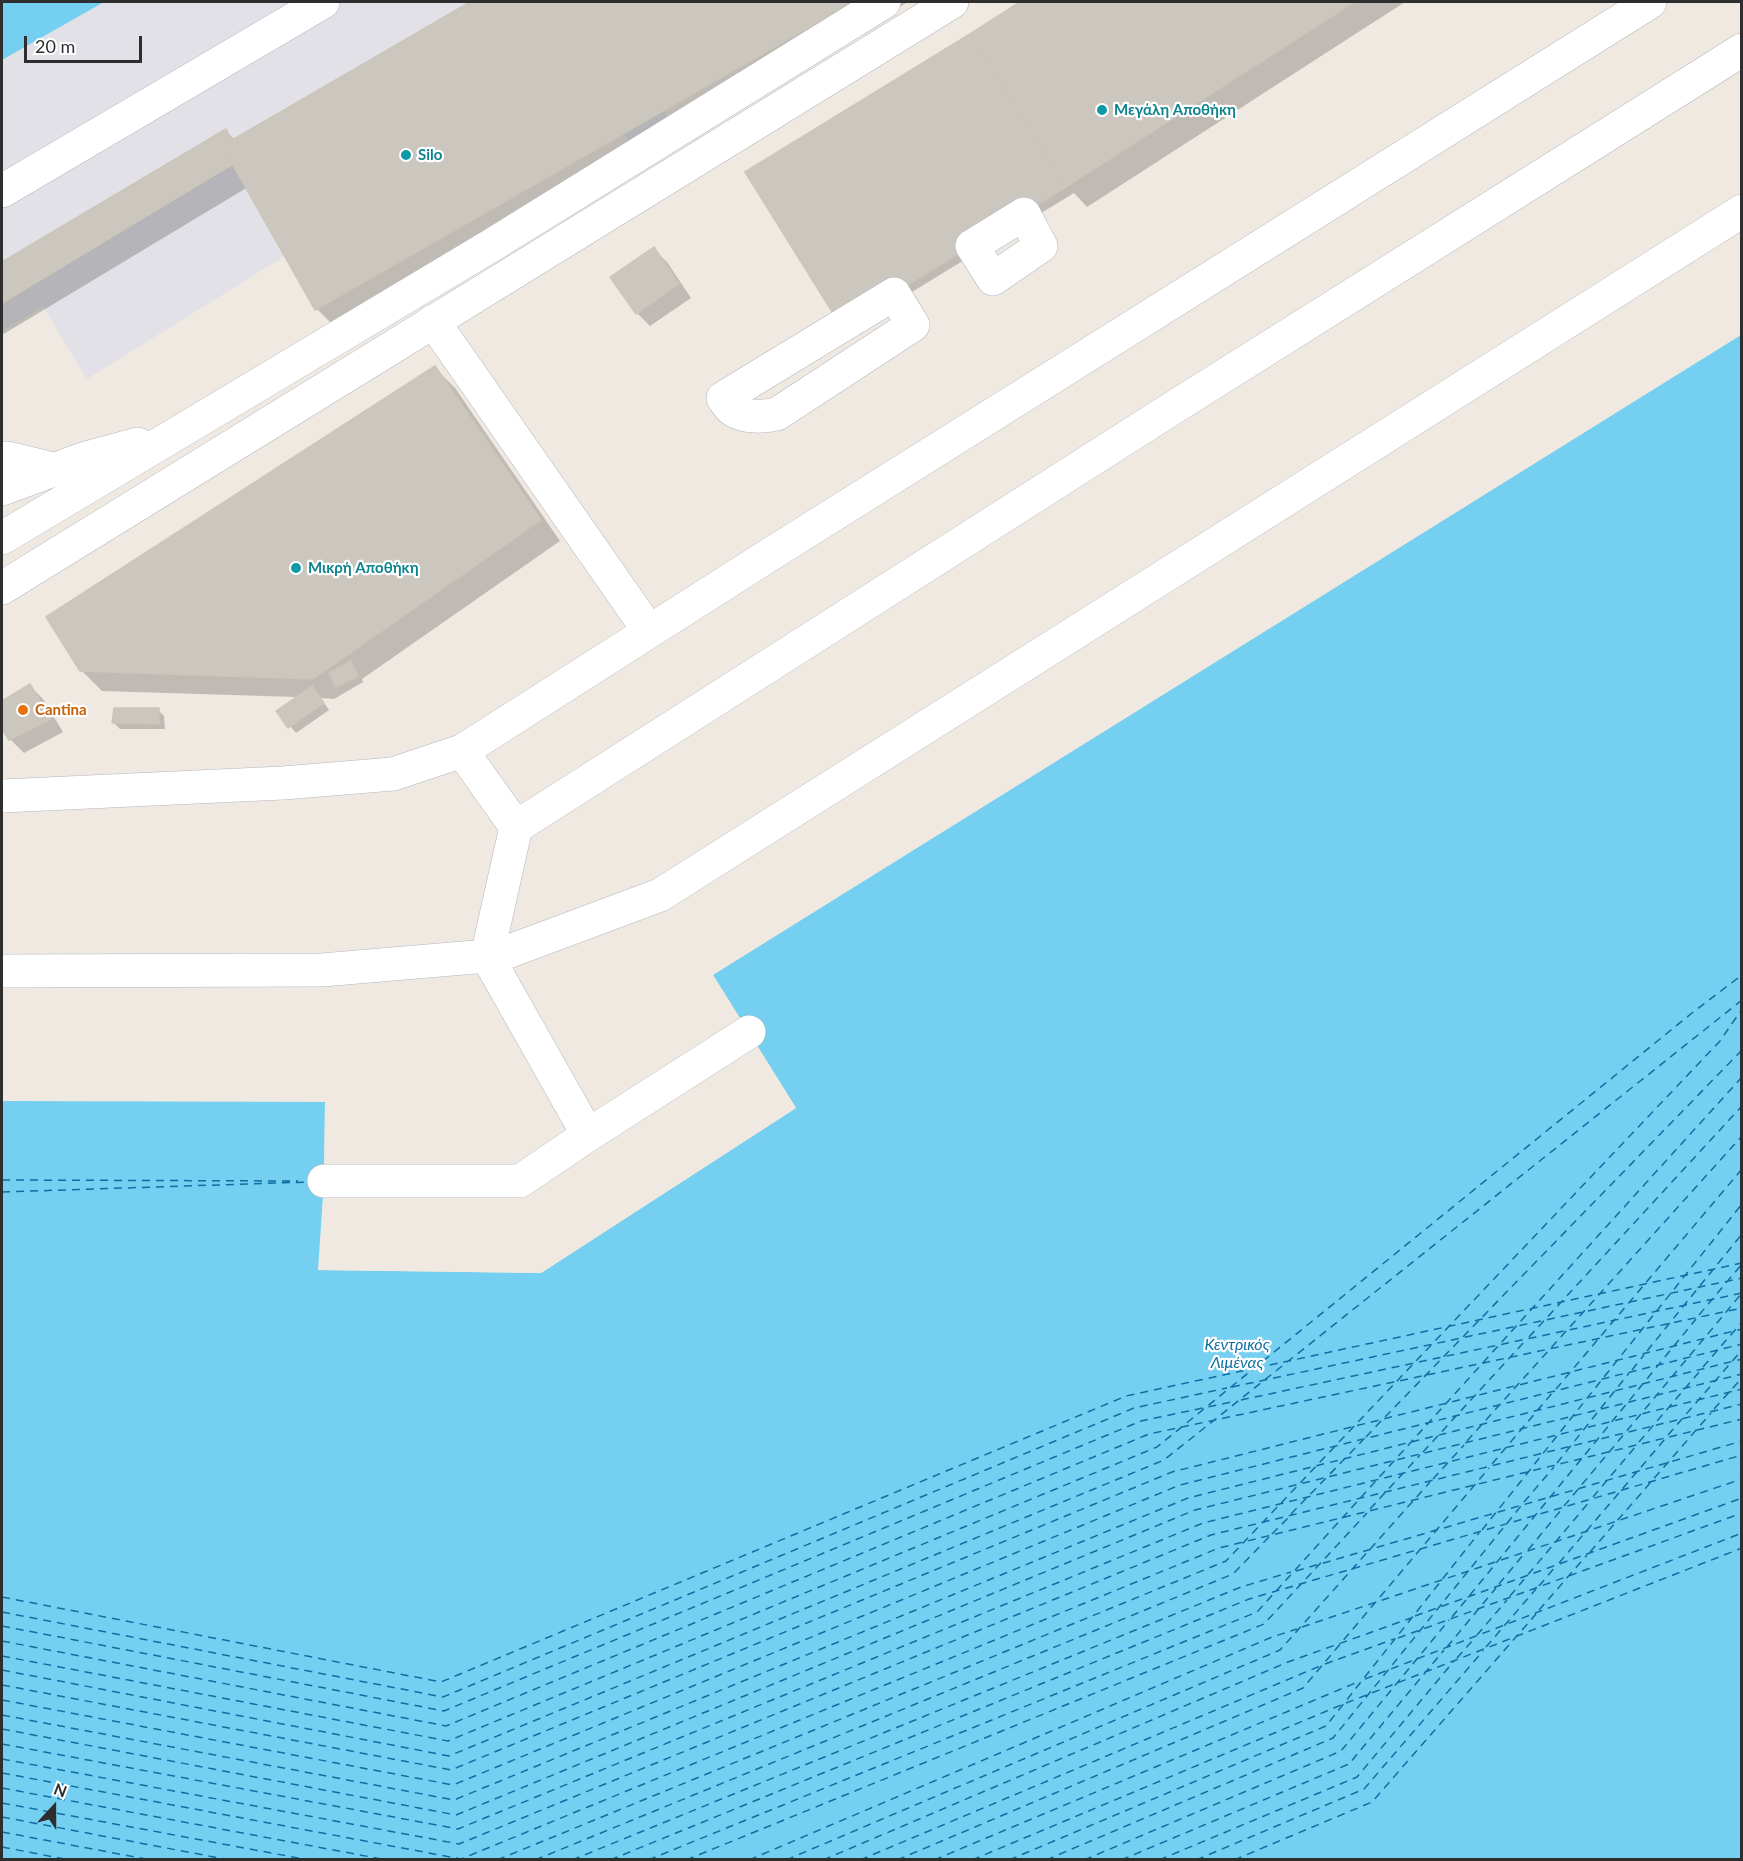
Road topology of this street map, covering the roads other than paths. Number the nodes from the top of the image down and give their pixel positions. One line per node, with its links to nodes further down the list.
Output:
1 (323, 2): 6 (street)
2 (884, 2): 10 (street)
3 (952, 2): 9 (street)
4 (1650, 2): 16 (street)
5 (1742, 50): 19 (street)
6 (2, 191)
7 (1742, 211): 20 (street)
8 (894, 294): 8 (street)
9 (433, 321): 15 (street); 16 (street)
10 (177, 433): 12 (street); 14 (street)
11 (2, 458): 12 (street)
12 (52, 469): 13 (street)
13 (2, 489)
14 (2, 538)
15 (2, 588)
16 (649, 631): 17 (street)
17 (462, 751): 18 (street); 19 (street)
18 (2, 796)
19 (516, 827): 20 (street)
20 (487, 956): 21 (street); 23 (street)
21 (2, 971)
22 (749, 1032): 23 (street)
23 (588, 1135): 24 (street)
24 (324, 1181)

